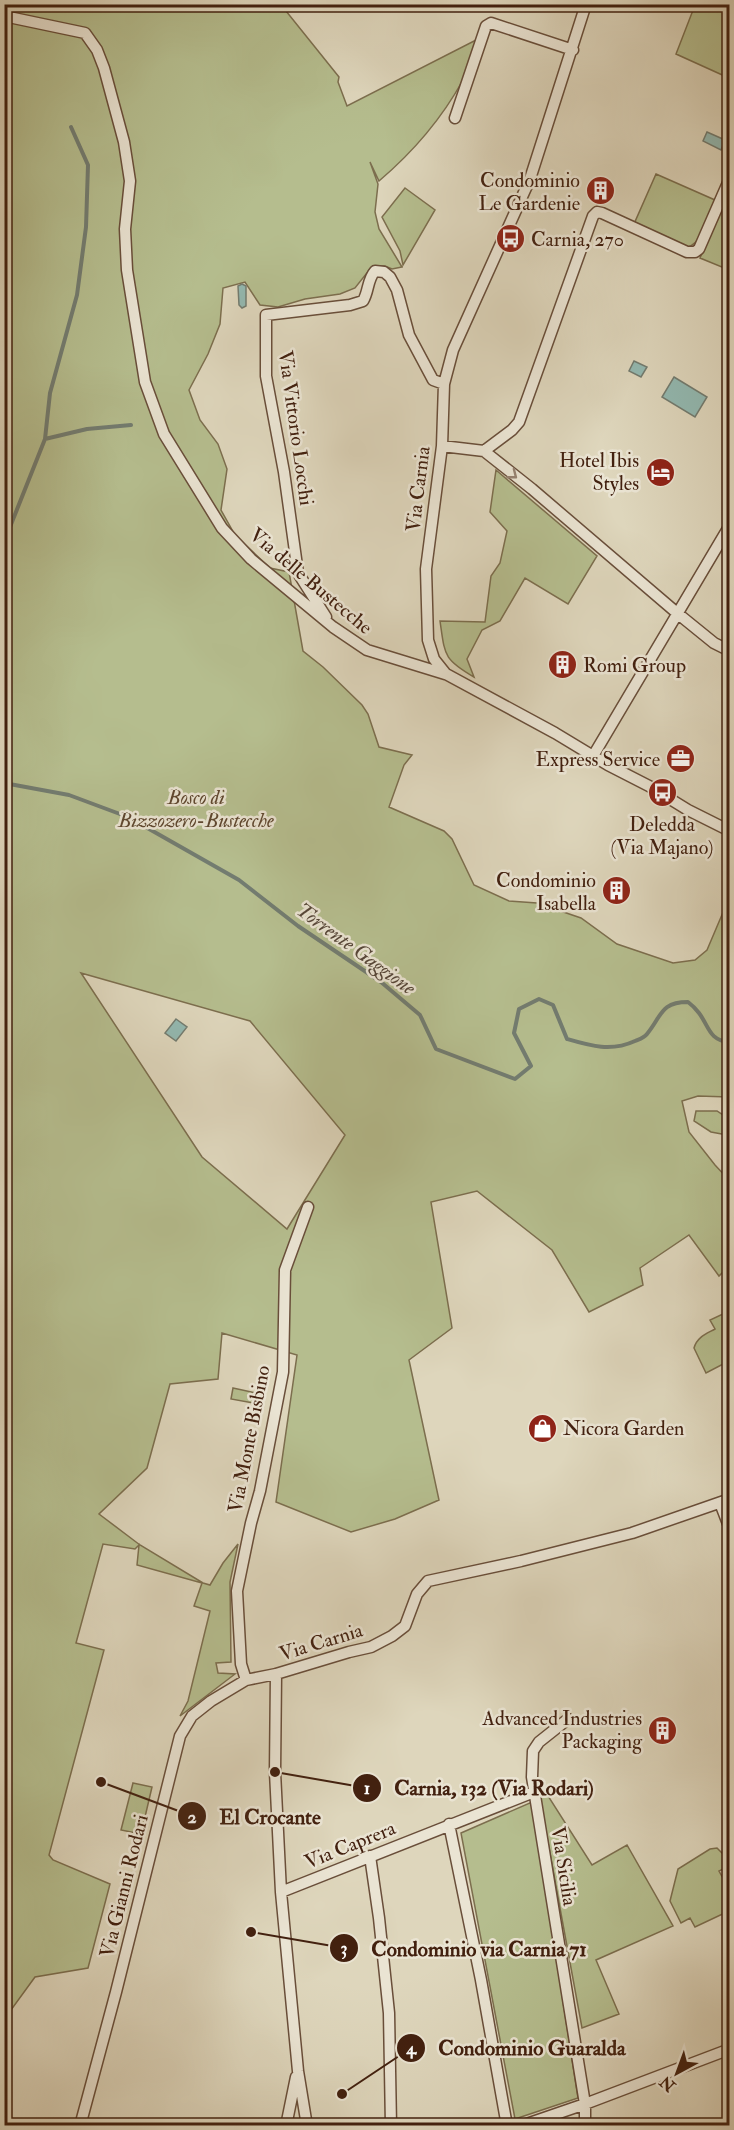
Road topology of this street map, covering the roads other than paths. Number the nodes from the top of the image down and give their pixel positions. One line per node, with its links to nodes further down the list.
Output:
1 (586, 4): 3 (street, Via Carnia)
2 (4, 16): 11 (street, Via delle Bustecche)
3 (573, 50): 4 (street); 6 (street, Via Carnia)
4 (455, 118)
5 (729, 178): 8 (street)
6 (444, 384): 7 (street, Via Carnia); 11 (street, Via Vittorio Locchi)
7 (442, 446): 8 (street); 13 (street, Via Carnia)
8 (484, 452): 10 (street, one-way to 10)
9 (729, 525): 10 (street)
10 (677, 613): 12 (street); 14 (street)
11 (333, 627): 13 (street, Via delle Bustecche)
12 (729, 651)
13 (446, 674): 14 (street, Via Carnia)
14 (593, 756): 15 (street, Via Carnia)
15 (729, 831)
16 (308, 1207): 20 (street, Via Monte Bisbino)
17 (725, 1501): 18 (street); 19 (street, Via Carnia)
18 (729, 1529)
19 (276, 1674): 20 (street, Via Gianni Rodari); 25 (street, Via Carnia)
20 (246, 1680): 29 (street, Via Gianni Rodari)
21 (568, 1719): 22 (street, Via Sicilia)
22 (534, 1792): 23 (street, Via Caprera); 28 (street, Via Sicilia)
23 (449, 1824): 24 (street, Via Caprera); 33 (street)
24 (370, 1856): 25 (street, Via Caprera); 32 (street)
25 (281, 1892): 27 (street, Via Carnia)
26 (729, 2049): 28 (street)
27 (298, 2071): 30 (street, Via Carnia); 31 (street, Via Carnia)
28 (585, 2104): 34 (street); 35 (street, Via Sicilia)
29 (80, 2126)
30 (286, 2126)
31 (307, 2126)
32 (391, 2126)
33 (507, 2126)
34 (521, 2126)
35 (585, 2126)

